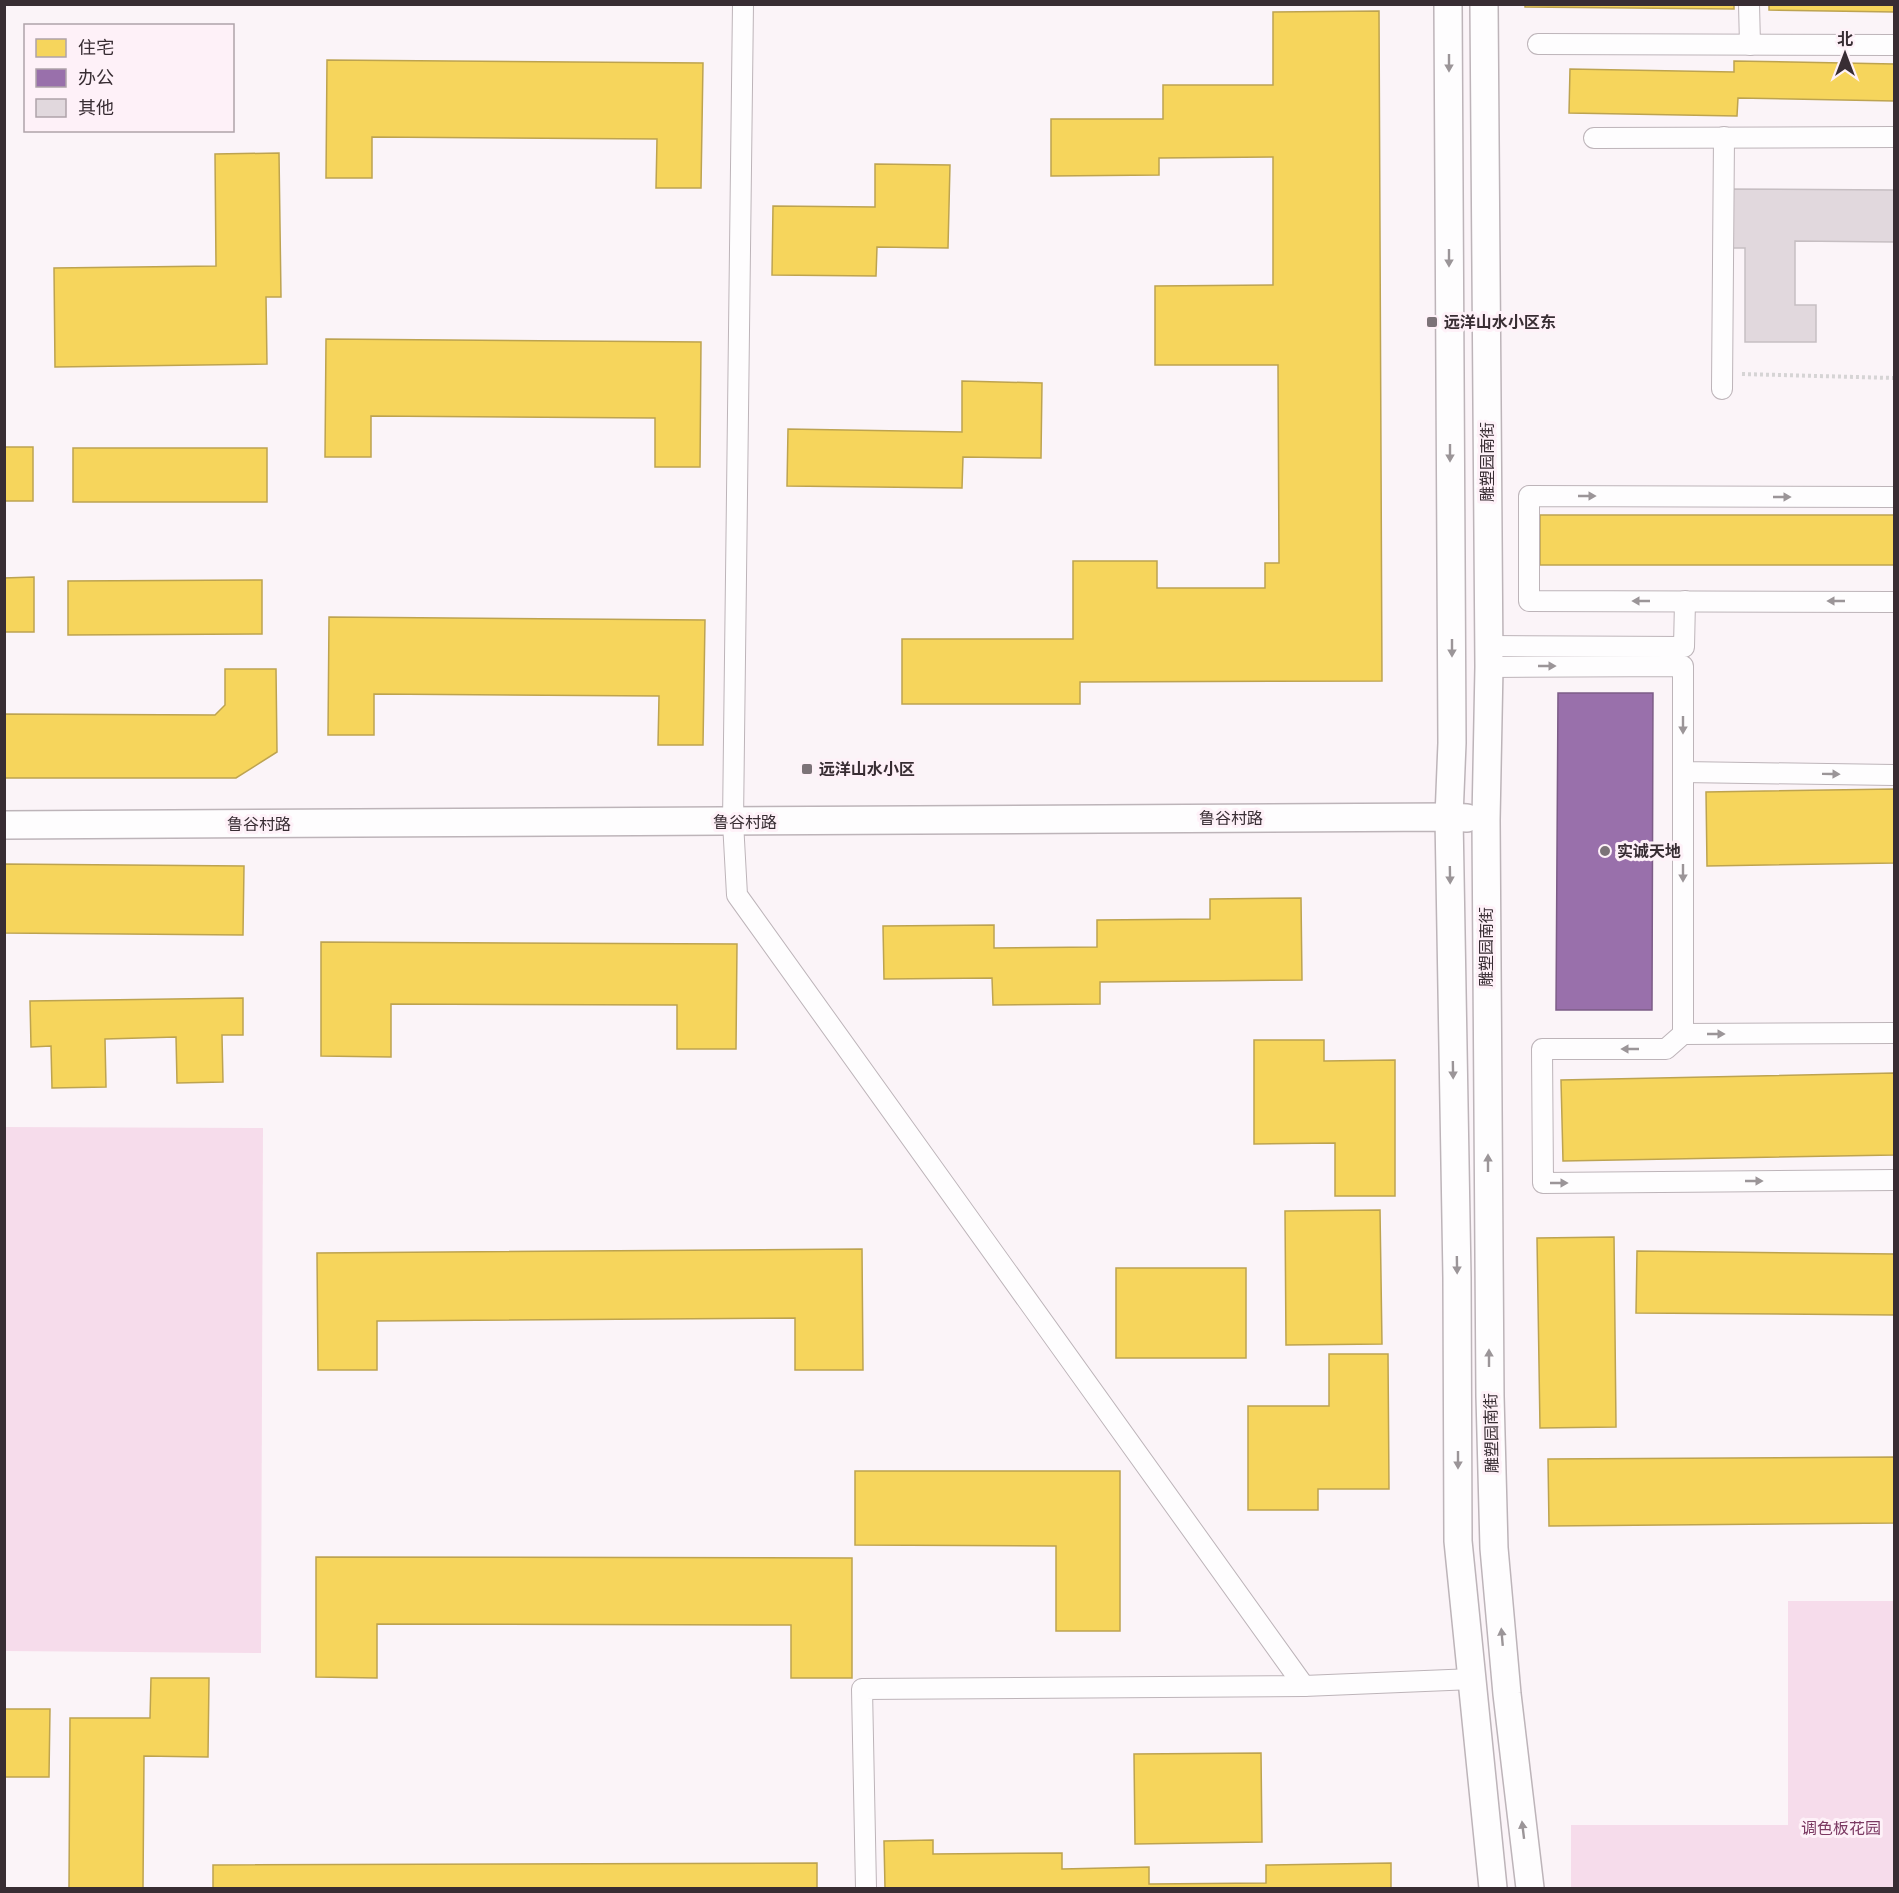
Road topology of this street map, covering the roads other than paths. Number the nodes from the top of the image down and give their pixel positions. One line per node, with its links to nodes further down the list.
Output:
1 (743, 4): 21 (street)
2 (1448, 4): 19 (main road, 雕塑园南街, one-way to 19)
3 (1484, 4): 15 (main road, 雕塑园南街)
4 (1749, 4): 6 (street)
5 (1538, 44): 6 (street)
6 (1750, 45): 7 (street)
7 (1894, 45)
8 (1724, 137): 9 (street); 10 (street); 11 (street)
9 (1894, 137)
10 (1594, 138)
11 (1722, 381)
12 (1894, 497): 13 (street, one-way to 12)
13 (1685, 601): 14 (street, one-way to 13); 16 (street)
14 (1894, 602)
15 (1489, 656): 16 (street); 20 (main road, 雕塑园南街)
16 (1684, 656): 17 (street, one-way to 17)
17 (1683, 772): 18 (street, one-way to 18); 24 (street, one-way to 24)
18 (1894, 775)
19 (1449, 817): 20 (main road, 鲁谷村路); 21 (main road, 鲁谷村路); 26 (main road, 雕塑园南街, one-way to 26)
20 (1486, 820): 30 (main road, 雕塑园南街, one-way to 20)
21 (733, 822): 22 (main road, 鲁谷村路); 27 (street)
22 (4, 825)
23 (1894, 1033): 24 (street, one-way to 23)
24 (1683, 1034): 25 (street, one-way to 25)
25 (1894, 1180)
26 (1473, 1679): 27 (street); 29 (main road, 雕塑园南街)
27 (1304, 1686): 28 (street)
28 (866, 1888)
29 (1493, 1888)
30 (1530, 1888)

